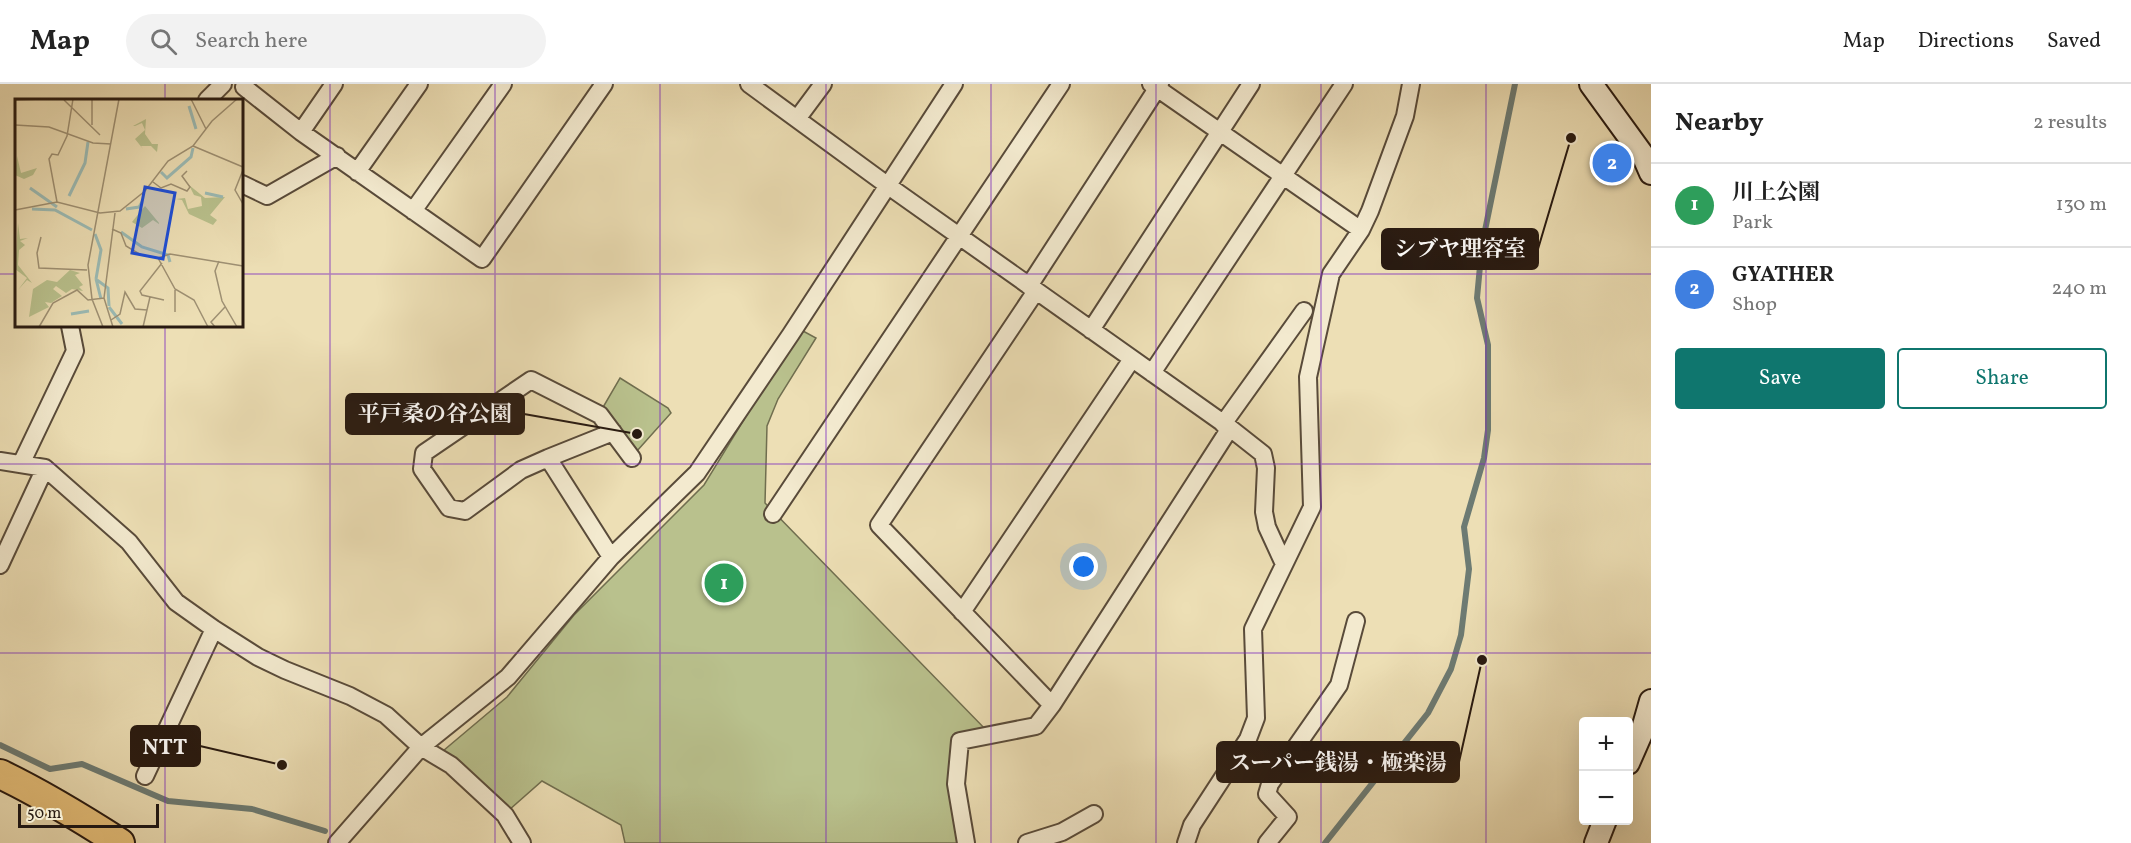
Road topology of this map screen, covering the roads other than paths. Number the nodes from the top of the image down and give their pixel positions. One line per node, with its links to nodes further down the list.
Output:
1 (223, 84): 16 (street)
2 (334, 84): 18 (street)
3 (419, 84): 21 (street)
4 (503, 84): 26 (street)
5 (604, 84): 26 (street)
6 (749, 84): 17 (street)
7 (823, 84): 17 (street)
8 (954, 84): 25 (street)
9 (1061, 84): 28 (street)
10 (1251, 84): 19 (street)
11 (1344, 84): 23 (street)
12 (1411, 84): 27 (street)
13 (1591, 84): 22 (street)
14 (1156, 85): 19 (street); 30 (street)
15 (244, 87): 18 (street)
16 (208, 99)
17 (797, 120): 25 (street)
18 (301, 132): 20 (street)
19 (1220, 132): 23 (street); 32 (street)
20 (337, 156): 21 (street); 24 (street)
21 (357, 172): 26 (street)
22 (1651, 173)
23 (1283, 176): 27 (street); 34 (street)
24 (243, 184)
25 (887, 185): 28 (street); 43 (street)
26 (413, 211)
27 (1361, 230): 29 (street)
28 (958, 236): 30 (street); 42 (street)
29 (1331, 274): 35 (street); 44 (street)
30 (1032, 288): 32 (street); 46 (street)
31 (70, 327): 40 (street)
32 (1091, 330): 33 (street)
33 (1131, 358): 34 (street); 46 (street)
34 (1152, 373): 35 (street)
35 (1227, 426): 44 (street); 50 (street)
36 (612, 432): 37 (street); 37 (street); 38 (street)
37 (548, 458): 43 (street)
38 (632, 458)
39 (0, 461): 40 (street)
40 (21, 464): 41 (street)
41 (45, 468): 45 (street); 48 (street)
42 (773, 514)
43 (611, 557): 51 (street)
44 (1284, 564): 62 (street)
45 (0, 565)
46 (962, 612): 50 (street)
47 (1356, 621): 63 (street)
48 (214, 629): 51 (street); 54 (street)
49 (1651, 701): 52 (street)
50 (1052, 705): 60 (street)
51 (421, 747): 58 (street); 59 (street)
52 (1633, 754)
53 (0, 774): 57 (highway)
54 (145, 776)
55 (1094, 814): 61 (street)
56 (1603, 825): 64 (street)
57 (120, 843)
58 (337, 843)
59 (522, 843)
60 (966, 843)
61 (1027, 843)
62 (1186, 843)
63 (1267, 843)
64 (1596, 843)

